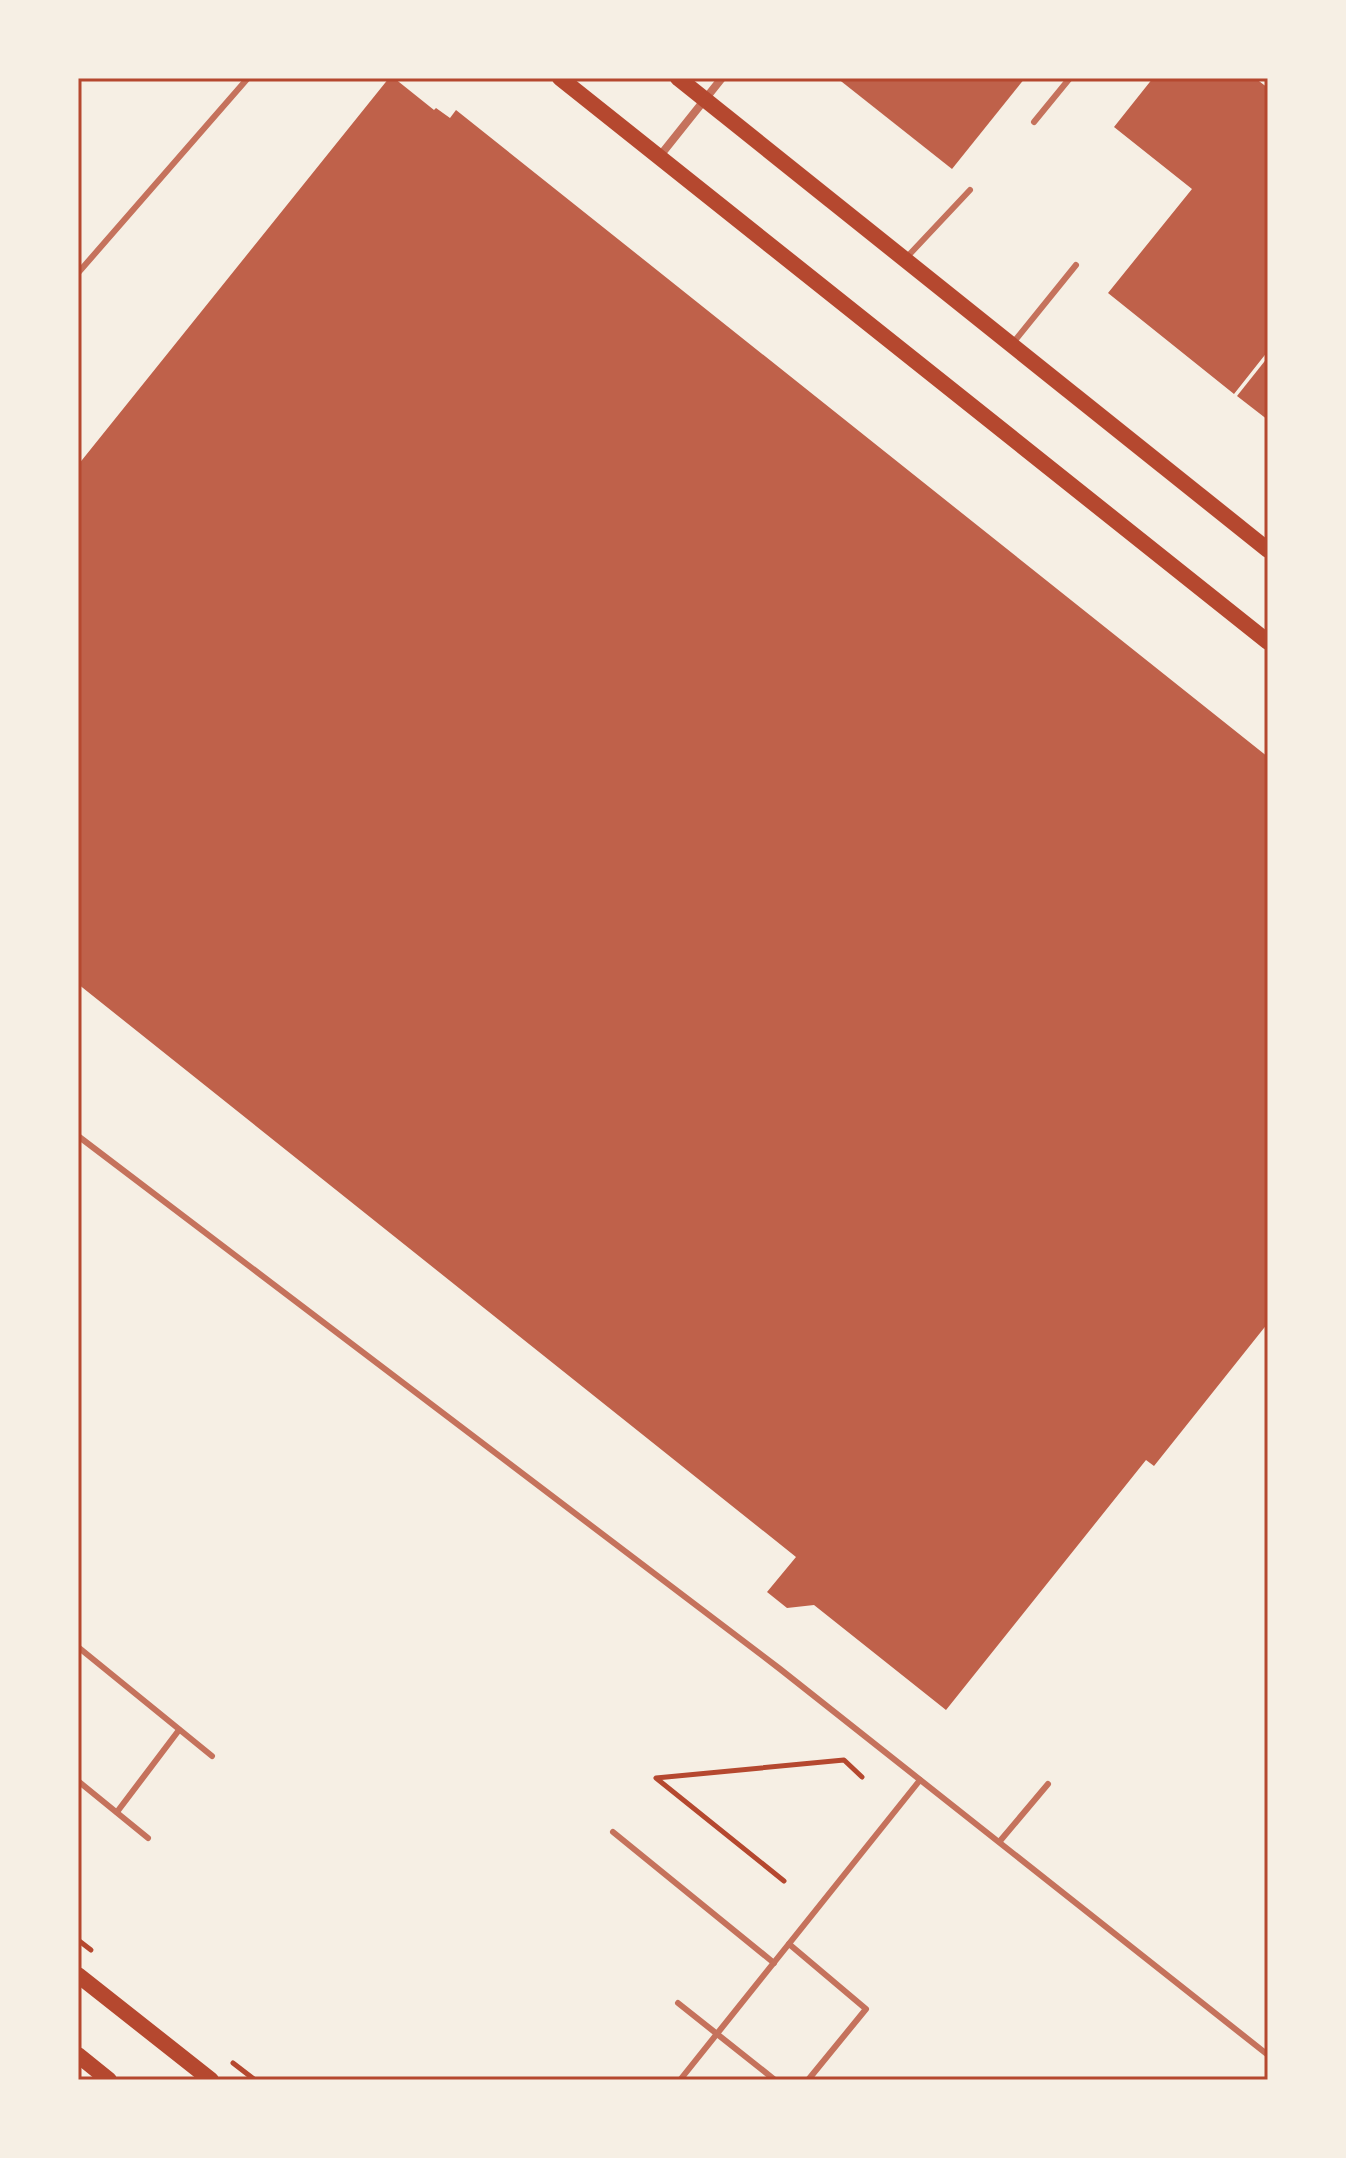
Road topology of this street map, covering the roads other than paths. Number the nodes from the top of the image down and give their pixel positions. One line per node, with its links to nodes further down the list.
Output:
1 (248, 78): 12 (lane)
2 (560, 78): 8 (main road)
3 (678, 78): 6 (main road)
4 (722, 78): 6 (street)
5 (1070, 78): 7 (lane)
6 (704, 100): 8 (street); 10 (main road)
7 (1034, 122)
8 (659, 157): 15 (main road)
9 (970, 190): 10 (lane)
10 (905, 260): 13 (main road)
11 (1076, 265): 13 (lane)
12 (78, 273)
13 (1012, 345): 14 (main road)
14 (1268, 550)
15 (1268, 642)
16 (78, 1136): 20 (lane)
17 (78, 1647): 18 (lane)
18 (179, 1730): 19 (lane); 23 (lane)
19 (212, 1756)
20 (920, 1780): 26 (lane); 27 (lane)
21 (78, 1781): 23 (lane)
22 (1048, 1784): 26 (lane)
23 (117, 1812): 25 (lane)
24 (613, 1832): 28 (lane)
25 (148, 1838)
26 (1000, 1841): 33 (lane)
27 (789, 1944): 28 (lane); 38 (lane)
28 (774, 1963): 31 (lane)
29 (78, 1975): 35 (main road)
30 (678, 2003): 31 (lane)
31 (718, 2034): 36 (lane); 37 (lane)
32 (78, 2055): 34 (main road)
33 (1268, 2055)
34 (109, 2080)
35 (211, 2080)
36 (680, 2080)
37 (775, 2080)
38 (808, 2080)

